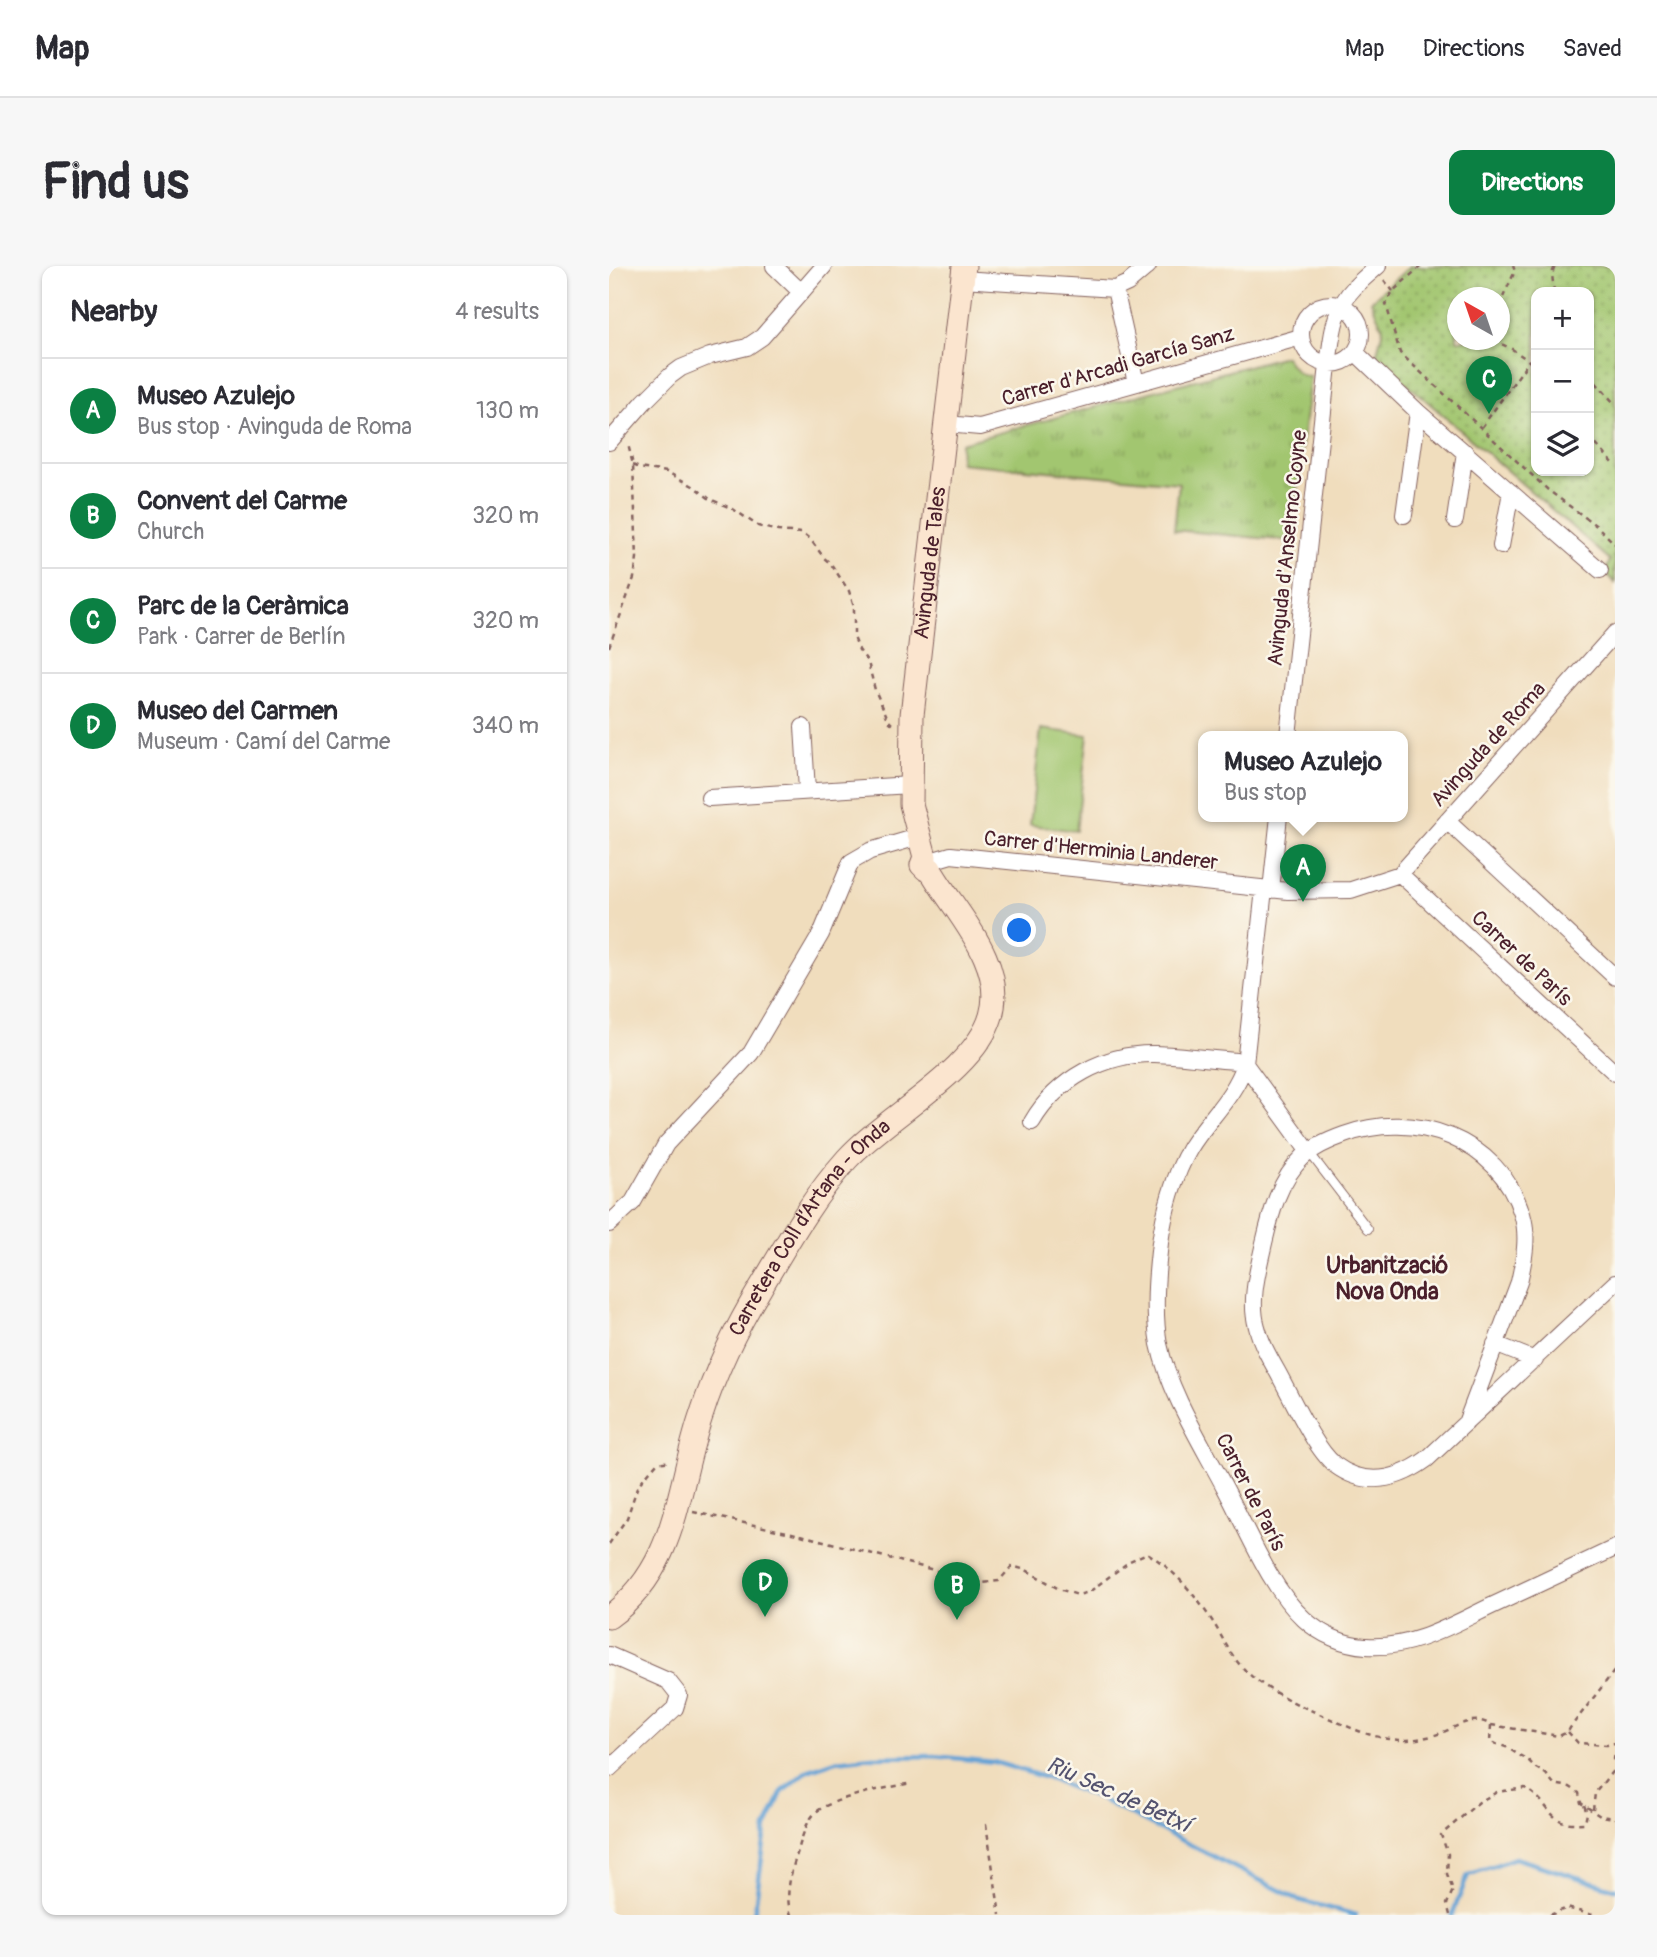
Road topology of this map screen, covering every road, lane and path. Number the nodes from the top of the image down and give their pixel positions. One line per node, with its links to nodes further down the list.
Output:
1 (774, 266): 12 (street)
2 (824, 266): 12 (street)
3 (1148, 266): 11 (street)
4 (1378, 266): 13 (street, Avinguda d'Anselmo Coyne)
5 (1421, 266): 25 (path)
6 (1514, 266): 9 (path)
7 (1555, 266): 10 (path)
8 (963, 273): 11 (street); 24 (main road, Avinguda de Tales)
9 (1508, 287)
10 (1553, 287)
11 (1115, 289): 21 (street)
12 (801, 292): 26 (street)
13 (1341, 305): 14 (street); 16 (street); 19 (street, Avinguda d'Anselmo Coyne)
14 (1301, 337): 19 (street); 21 (street, Carrer d'Arcadi García Sanz)
15 (1510, 348): 17 (path)
16 (1356, 353): 19 (street); 23 (street)
17 (1529, 361): 18 (path); 25 (path)
18 (1531, 363)
19 (1328, 365): 39 (street, Avinguda d'Anselmo Coyne)
20 (1594, 381): 22 (path)
21 (1136, 383): 24 (street, Carrer d'Arcadi García Sanz)
22 (1615, 404)
23 (1418, 412): 28 (street); 31 (street)
24 (946, 424): 40 (main road, Avinguda de Tales)
25 (1481, 429): 33 (path)
26 (609, 442)
27 (1594, 443): 29 (path)
28 (1465, 452): 30 (street); 32 (street)
29 (1615, 466)
30 (1511, 492): 34 (street); 35 (street)
31 (1404, 515)
32 (1455, 520)
33 (1615, 544)
34 (1501, 546)
35 (1600, 570)
36 (1615, 633): 44 (street, Avinguda de Roma)
37 (609, 647): 40 (path)
38 (803, 727): 42 (street)
39 (1289, 731)
40 (911, 744): 41 (main road, Avinguda de Tales)
41 (909, 785): 42 (street); 46 (main road, Avinguda de Tales)
42 (807, 790): 43 (street)
43 (709, 798)
44 (1447, 821): 47 (street, Avinguda de Roma); 49 (street)
45 (1278, 822): 48 (street)
46 (927, 856): 48 (street, Carrer d'Herminia Landerer); 54 (street, Carrer d'Herminia Landerer); 60 (main road, Carretera Coll d’Artana - Onda)
47 (1400, 874): 48 (street); 51 (street, Carrer de París)
48 (1268, 890): 50 (street)
49 (1615, 977)
50 (1245, 1064): 52 (street); 53 (street); 63 (street, Carrer de París)
51 (1615, 1073)
52 (1033, 1122)
53 (1309, 1152): 55 (lane); 57 (street); 59 (street)
54 (609, 1224)
55 (1368, 1229)
56 (1615, 1283): 58 (street)
57 (1495, 1344): 58 (street); 59 (street)
58 (1535, 1360): 59 (street)
59 (1466, 1423)
60 (687, 1467): 61 (main road, Carretera Coll d’Artana - Onda); 62 (path)
61 (677, 1508): 64 (main road, Carretera Coll d’Artana - Onda); 67 (path)
62 (609, 1544)
63 (1615, 1548)
64 (609, 1617)
65 (609, 1656): 72 (street)
66 (1615, 1670): 68 (path)
67 (1491, 1725): 68 (path); 75 (path)
68 (1568, 1732): 69 (path)
69 (1615, 1743)
70 (1615, 1756): 71 (path)
71 (1615, 1762)
72 (609, 1769)
73 (1615, 1769): 76 (path)
74 (912, 1783): 79 (path)
75 (1584, 1805): 76 (path); 81 (path)
76 (1593, 1810): 77 (path)
77 (1615, 1818)
78 (986, 1824): 80 (path)
79 (791, 1915)
80 (1000, 1915)
81 (1450, 1915)
82 (1550, 1915): 83 (path)
83 (1593, 1915)

